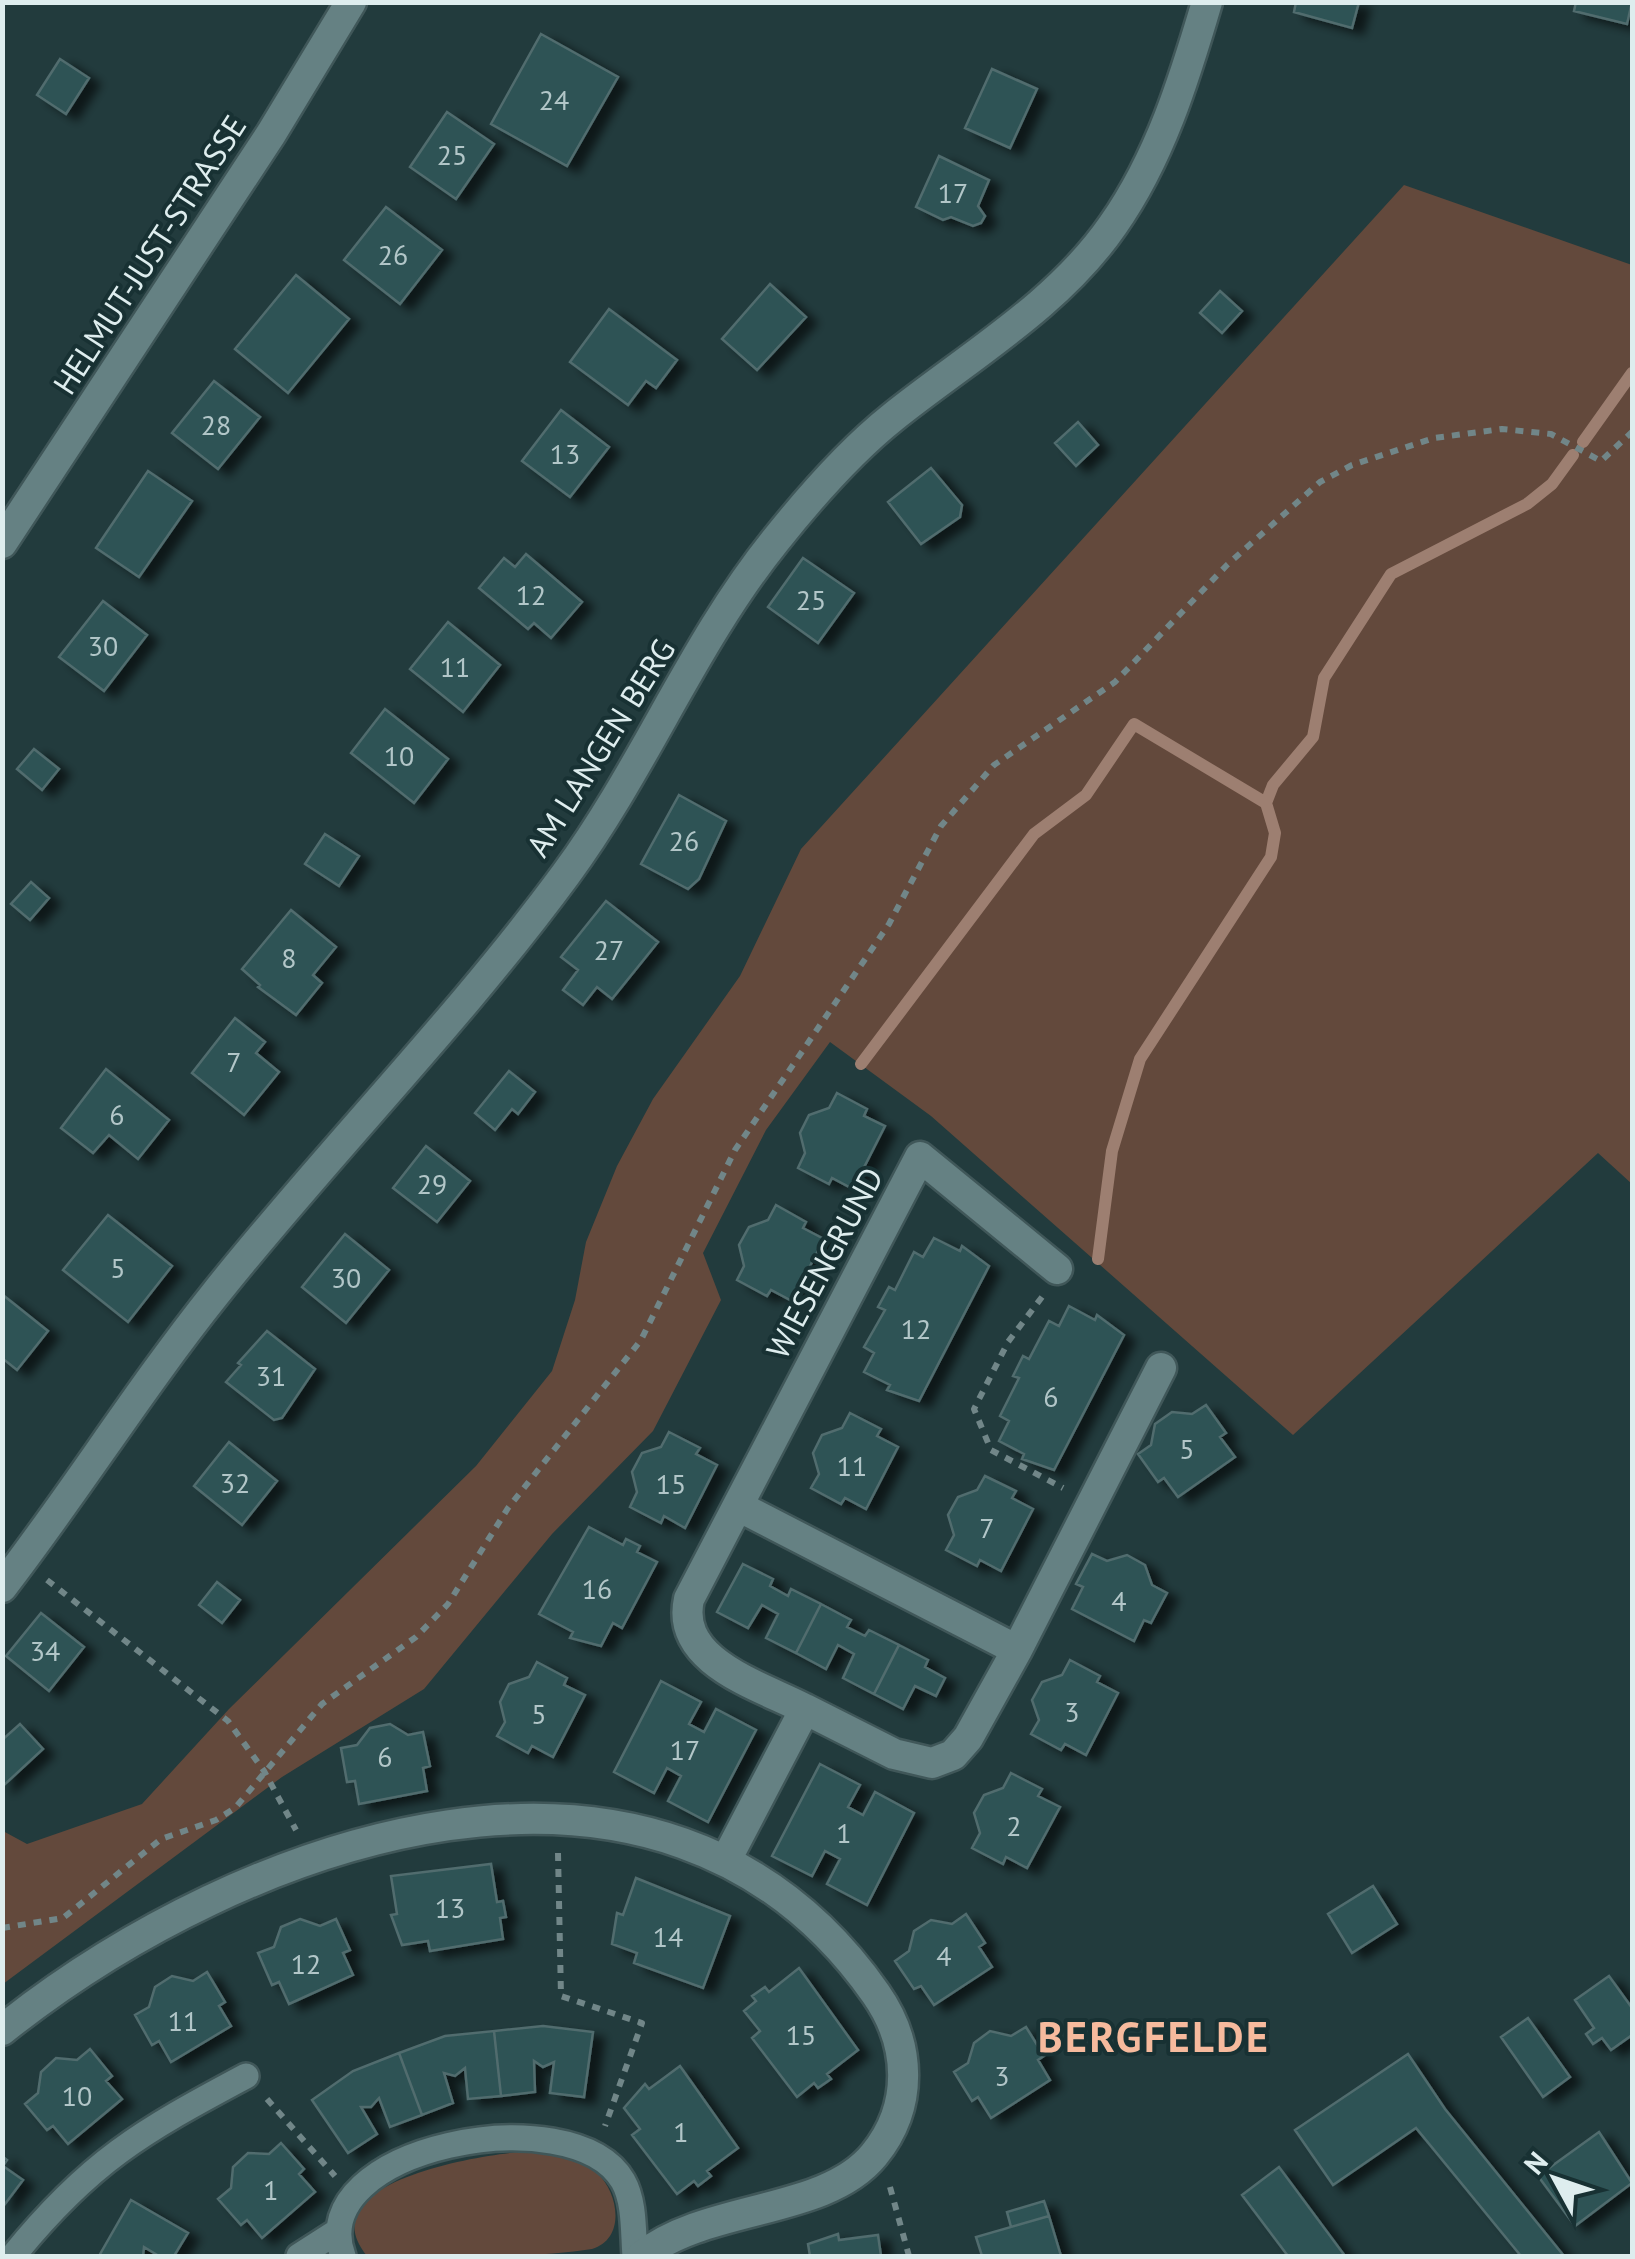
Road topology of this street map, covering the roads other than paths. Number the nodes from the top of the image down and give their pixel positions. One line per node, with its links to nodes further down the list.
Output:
1 (351, 2): 3 (street, HELMUT-JUST-STRASSE)
2 (1207, 2): 7 (street, AM LANGEN BERG)
3 (2, 543)
4 (1057, 1270): 6 (street, WIESENGRUND)
5 (1162, 1368): 8 (street, WIESENGRUND)
6 (738, 1506): 8 (street); 9 (street, WIESENGRUND)
7 (2, 1587)
8 (1017, 1650): 9 (street, WIESENGRUND)
9 (805, 1709): 10 (street)
10 (726, 1860): 11 (street); 16 (street)
11 (2, 2030)
12 (246, 2076): 14 (lane)
13 (341, 2244): 15 (lane); 16 (lane)
14 (12, 2256)
15 (299, 2256)
16 (638, 2256)

